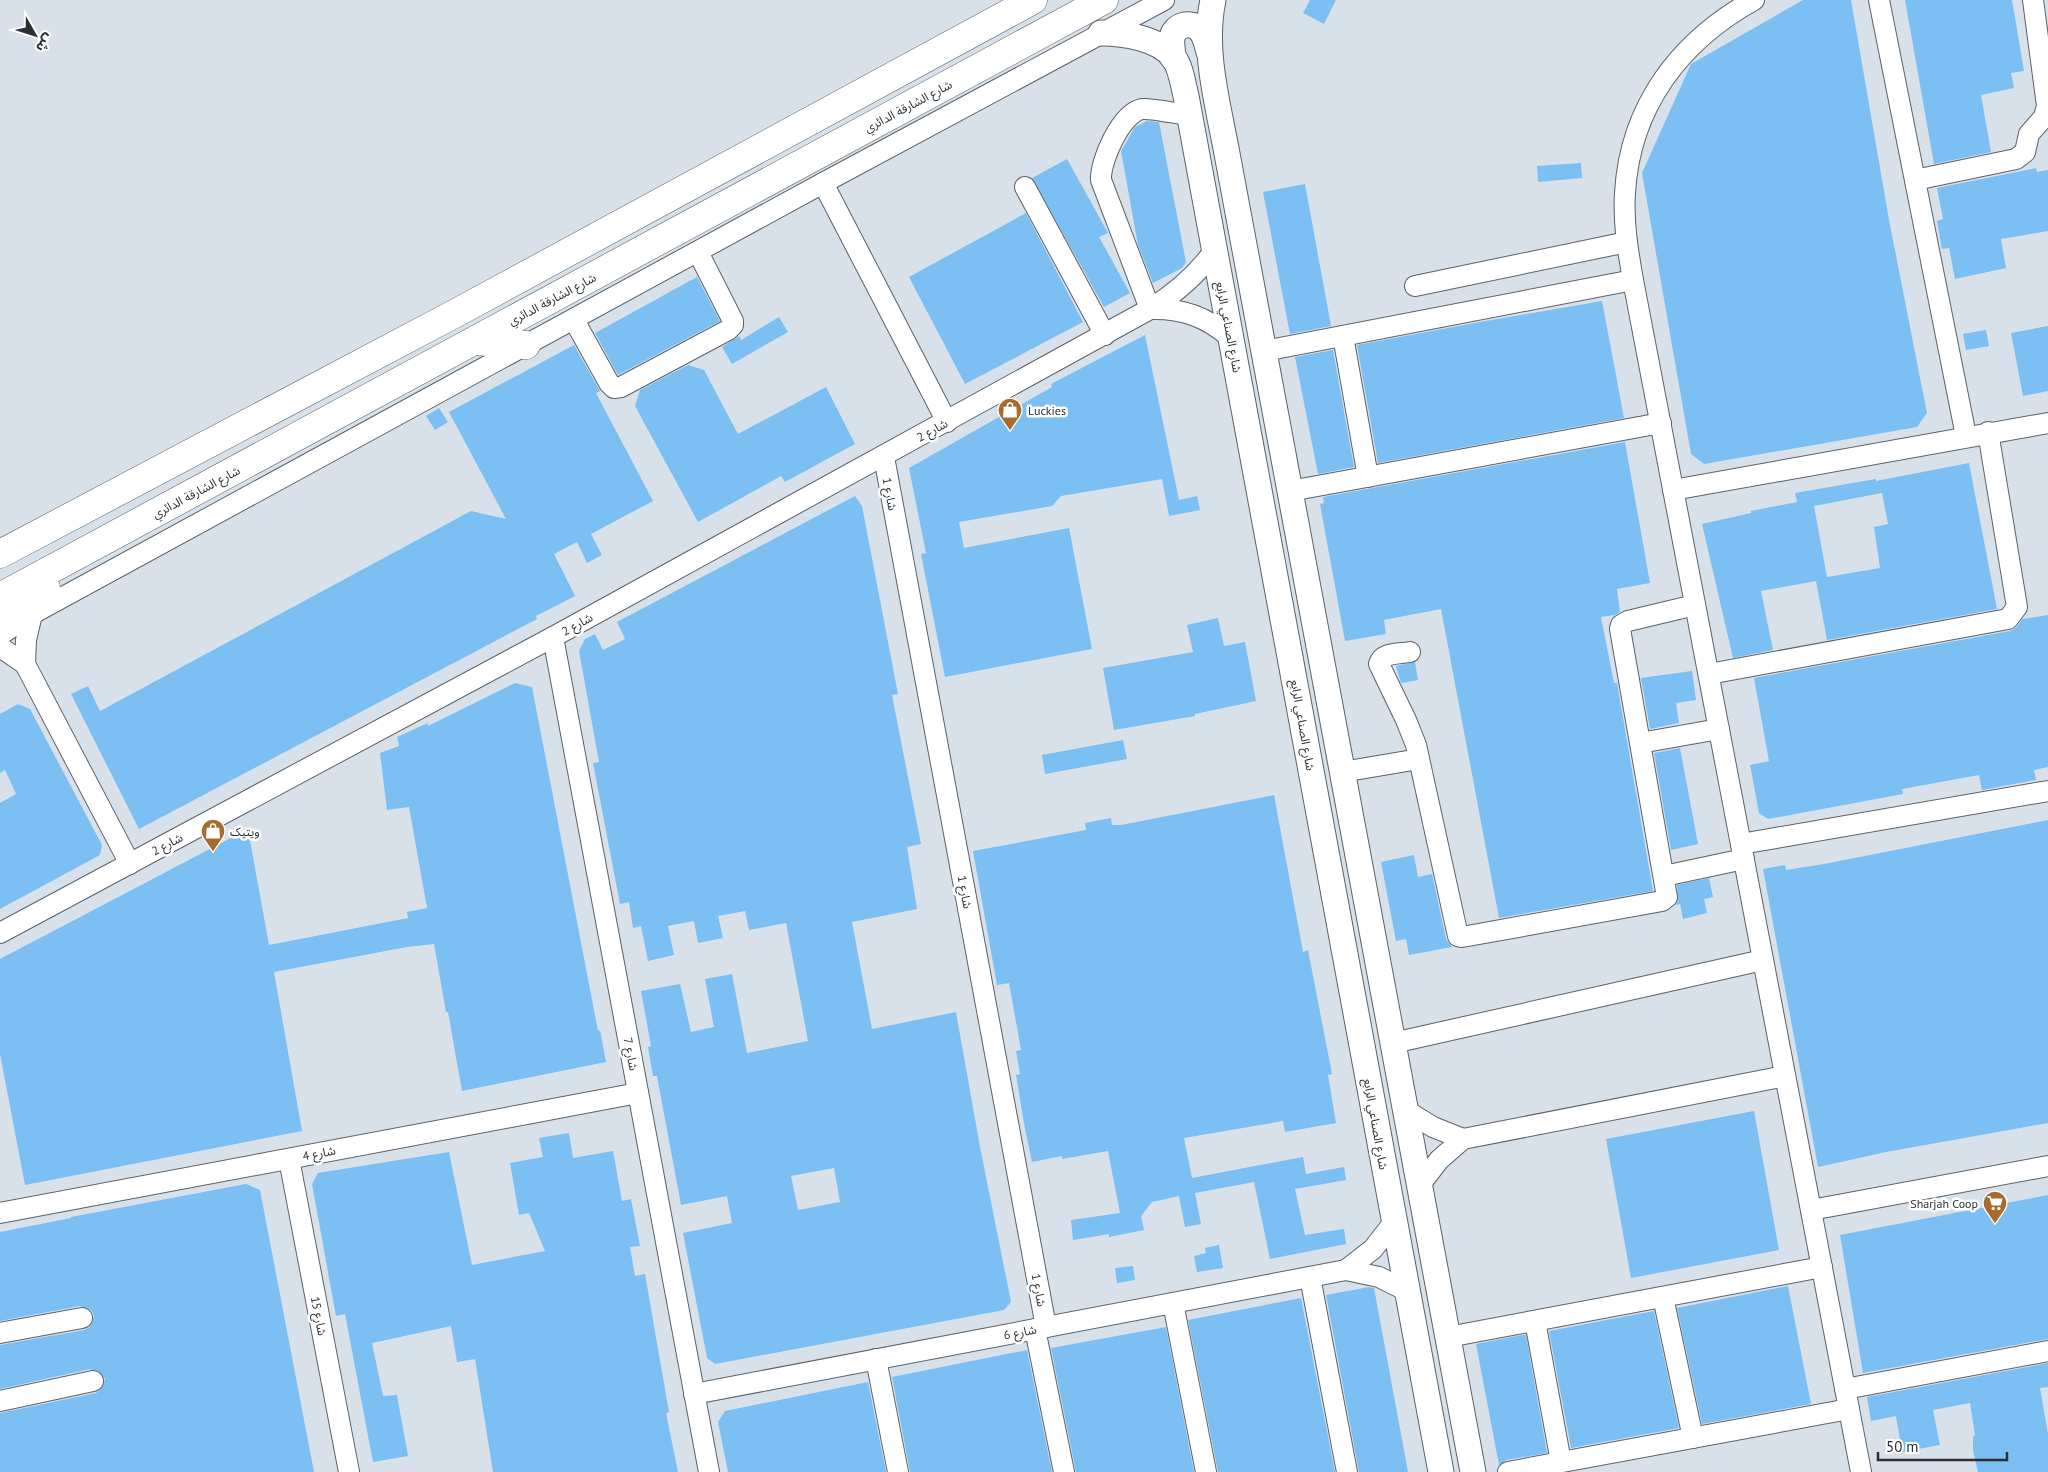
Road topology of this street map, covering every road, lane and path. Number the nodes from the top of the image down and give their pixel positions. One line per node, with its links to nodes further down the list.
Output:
1 (1033, 0): 38 (highway)
2 (1104, 0): 25 (highway, شارع الشارقة الدائري)
3 (1164, 0): 8 (street)
4 (1213, 0): 9 (main road)
5 (1754, 0): 15 (street)
6 (1879, 0): 12 (street)
7 (2032, 0): 12 (street)
8 (1101, 33): 10 (main road); 13 (street)
9 (1210, 54): 10 (main road, شارع الصناعي الرابع); 27 (main road)
10 (1174, 58): 11 (main road, شارع الصناعي الرابع)
11 (1189, 115): 16 (main road, شارع الصناعي الرابع); 20 (street)
12 (1915, 180): 32 (street)
13 (824, 183): 17 (street); 28 (street)
14 (1025, 187): 22 (street)
15 (1627, 242): 18 (street); 19 (street)
16 (1214, 251): 20 (street, شارع 2); 24 (main road, شارع الصناعي الرابع)
17 (698, 252): 21 (street); 21 (street)
18 (1634, 280): 23 (street); 29 (street)
19 (1415, 286)
20 (1150, 310): 22 (street, شارع 2); 24 (street, شارع 2)
21 (574, 320): 26 (street)
22 (1105, 334): 28 (street, شارع 2)
23 (1343, 336): 27 (street); 34 (street)
24 (1232, 339): 69 (main road, شارع الصناعي الرابع)
25 (476, 340): 26 (highway); 37 (highway, شارع الشارقة الدائري)
26 (526, 345): 41 (street)
27 (1264, 351): 36 (main road)
28 (947, 422): 33 (street, شارع 2)
29 (1661, 423): 34 (street); 35 (street)
30 (2048, 423): 31 (street)
31 (1988, 432): 32 (street); 48 (street)
32 (1966, 436): 35 (street)
33 (884, 457): 44 (street, شارع 2); 78 (street, شارع 1)
34 (1368, 477): 36 (street)
35 (1673, 490): 40 (street)
36 (1290, 491): 52 (main road)
37 (94, 547): 39 (highway, شارع الشارقة الدائري); 42 (highway)
38 (0, 554)
39 (0, 596)
40 (1695, 605): 48 (street); 50 (street)
41 (32, 614): 43 (street); 47 (street)
42 (0, 620)
43 (0, 634)
44 (553, 637): 55 (street, شارع 2); 61 (street, شارع 7)
45 (0, 647): 47 (street)
46 (1410, 652): 51 (street)
47 (25, 664): 55 (street)
48 (1709, 674): 49 (street)
49 (1719, 729): 50 (street); 54 (street)
50 (1640, 743): 56 (street)
51 (1419, 759): 52 (street); 56 (street)
52 (1342, 772): 59 (main road)
53 (2048, 791): 54 (street)
54 (1742, 852): 56 (street); 58 (street)
55 (130, 864): 57 (street, شارع 2)
56 (1664, 876)
57 (0, 933)
58 (1763, 960): 59 (street); 60 (street)
59 (1393, 1043): 62 (main road)
60 (1785, 1076): 63 (street); 67 (street)
61 (638, 1092): 64 (street, شارع 4); 85 (street, شارع 7)
62 (1406, 1111): 63 (street); 66 (main road)
63 (1463, 1139): 66 (street)
64 (288, 1159): 68 (street, شارع 4); 90 (street, شارع 15)
65 (2048, 1166): 67 (street)
66 (1419, 1186): 80 (main road)
67 (1811, 1210): 70 (street)
68 (0, 1213)
69 (1394, 1222): 71 (street, شارع 6); 73 (main road, شارع الصناعي الرابع)
70 (1822, 1267): 74 (street); 84 (street)
71 (1346, 1270): 72 (street, شارع 6); 73 (street, شارع 6)
72 (1310, 1277): 75 (street, شارع 6); 95 (street)
73 (1409, 1292): 96 (main road, شارع الصناعي الرابع)
74 (1663, 1297): 77 (street); 88 (street)
75 (1173, 1303): 78 (street, شارع 6); 94 (street)
76 (82, 1318): 79 (street)
77 (1535, 1321): 80 (street); 89 (street)
78 (1040, 1328): 82 (street, شارع 6); 93 (street, شارع 1)
79 (0, 1333)
80 (1448, 1337): 97 (main road)
81 (2048, 1351): 84 (street)
82 (876, 1359): 85 (street, شارع 6); 92 (street)
83 (93, 1381): 86 (street)
84 (1845, 1389): 87 (street)
85 (694, 1394): 91 (street, شارع 7)
86 (0, 1401)
87 (1849, 1409): 88 (street); 99 (street)
88 (1693, 1438): 89 (street)
89 (1561, 1462): 98 (street)
90 (349, 1472)
91 (709, 1472)
92 (898, 1472)
93 (1064, 1472)
94 (1206, 1472)
95 (1347, 1472)
96 (1442, 1472)
97 (1473, 1472)
98 (1508, 1472)
99 (1861, 1472)

